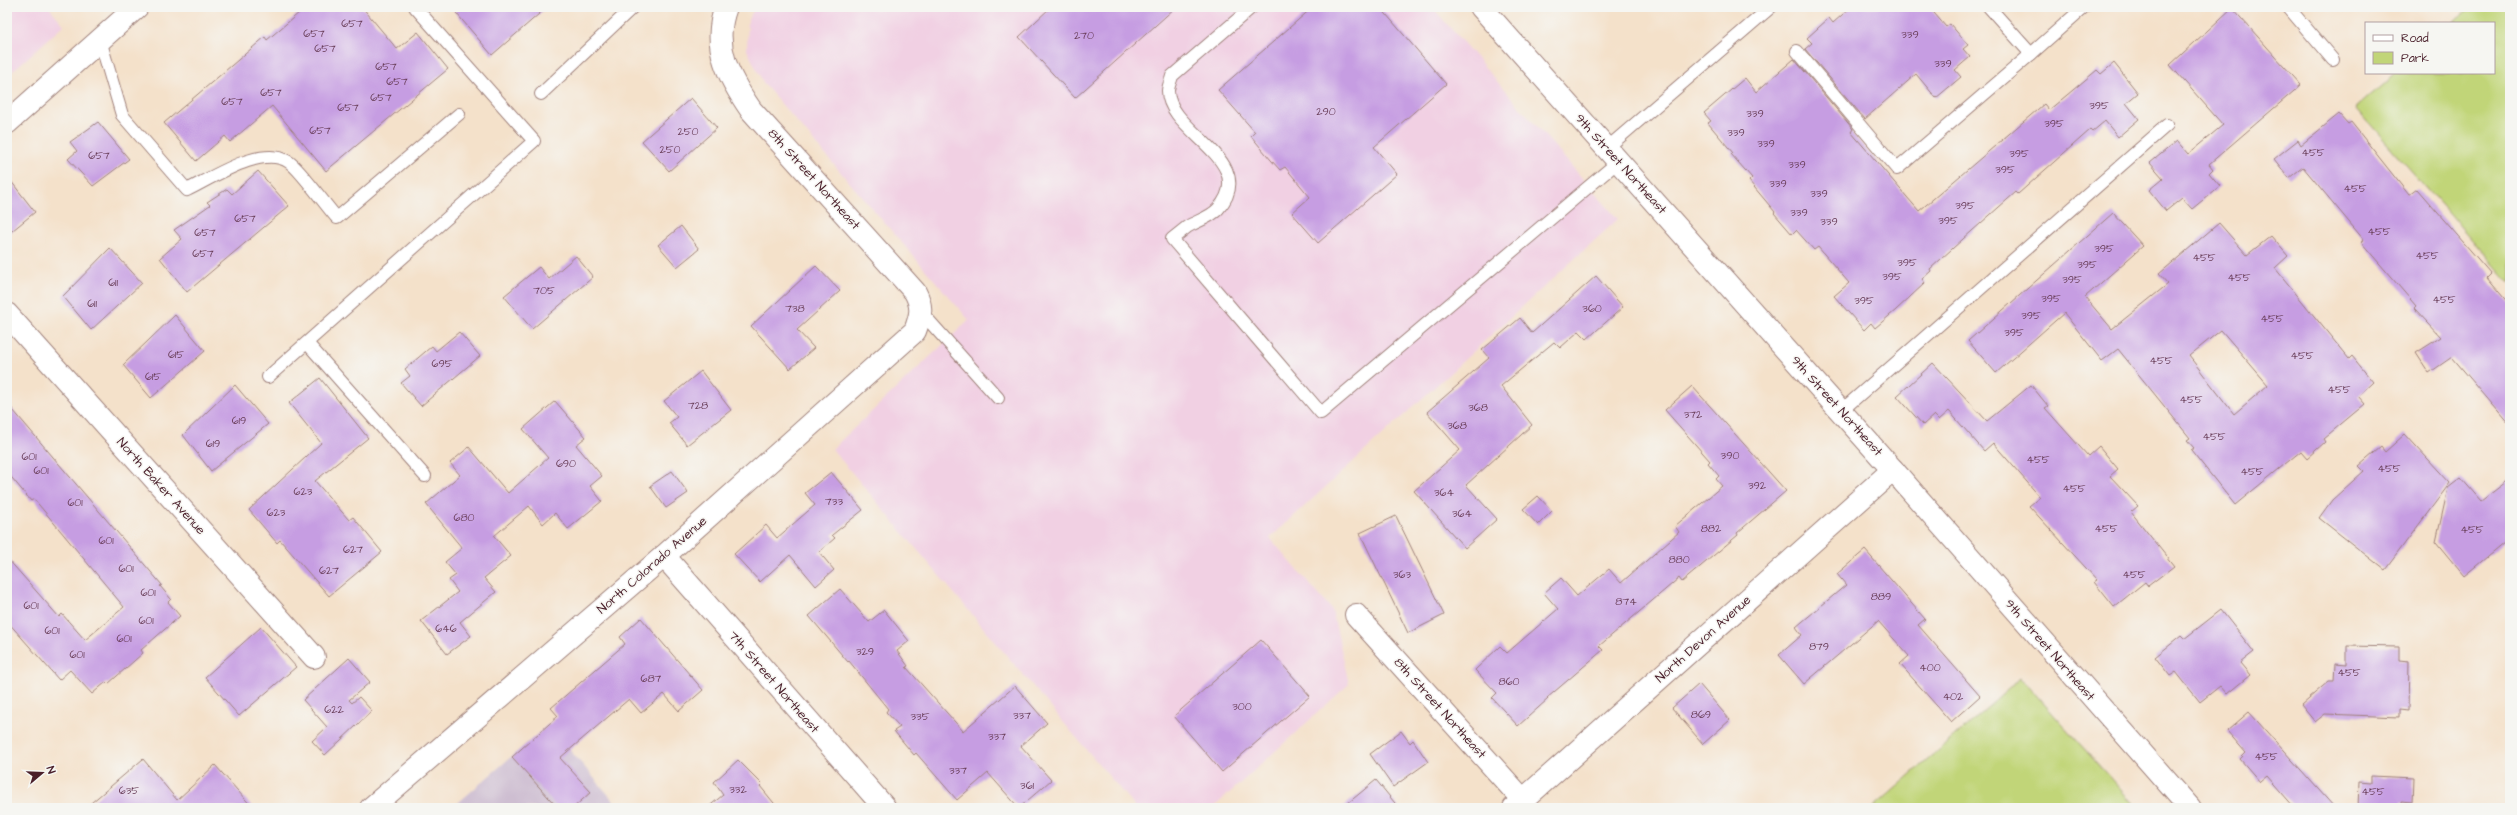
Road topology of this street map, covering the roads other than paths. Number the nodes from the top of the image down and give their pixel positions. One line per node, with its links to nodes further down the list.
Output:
1 (137, 7): 11 (street)
2 (415, 7): 22 (lane)
3 (633, 7): 15 (lane)
4 (726, 7): 20 (street, 8th Street Northeast)
5 (1252, 7): 19 (lane)
6 (1481, 7): 19 (street, 9th Street Northeast)
7 (1771, 7): 19 (lane)
8 (1989, 7): 13 (lane)
9 (2084, 7): 13 (lane)
10 (2288, 7): 14 (lane)
11 (100, 40): 16 (lane); 17 (street)
12 (1797, 51): 13 (lane)
13 (2031, 54)
14 (2333, 60)
15 (542, 94)
16 (459, 114)
17 (7, 122)
18 (2167, 125): 25 (lane)
19 (1613, 155): 25 (street, 9th Street Northeast)
20 (922, 313): 24 (lane); 28 (street, North Colorado Avenue)
21 (7, 314): 30 (street, North Baker Avenue)
22 (307, 343): 23 (lane); 27 (lane)
23 (268, 378)
24 (998, 398)
25 (1841, 411): 26 (street, 9th Street Northeast)
26 (1893, 470): 31 (street, North Devon Avenue); 34 (street, 9th Street Northeast)
27 (425, 476)
28 (664, 556): 32 (street, North Colorado Avenue); 33 (street, 7th Street Northeast)
29 (1356, 615): 31 (street, 8th Street Northeast)
30 (314, 657)
31 (1519, 804)
32 (371, 808)
33 (885, 808)
34 (2190, 808)

